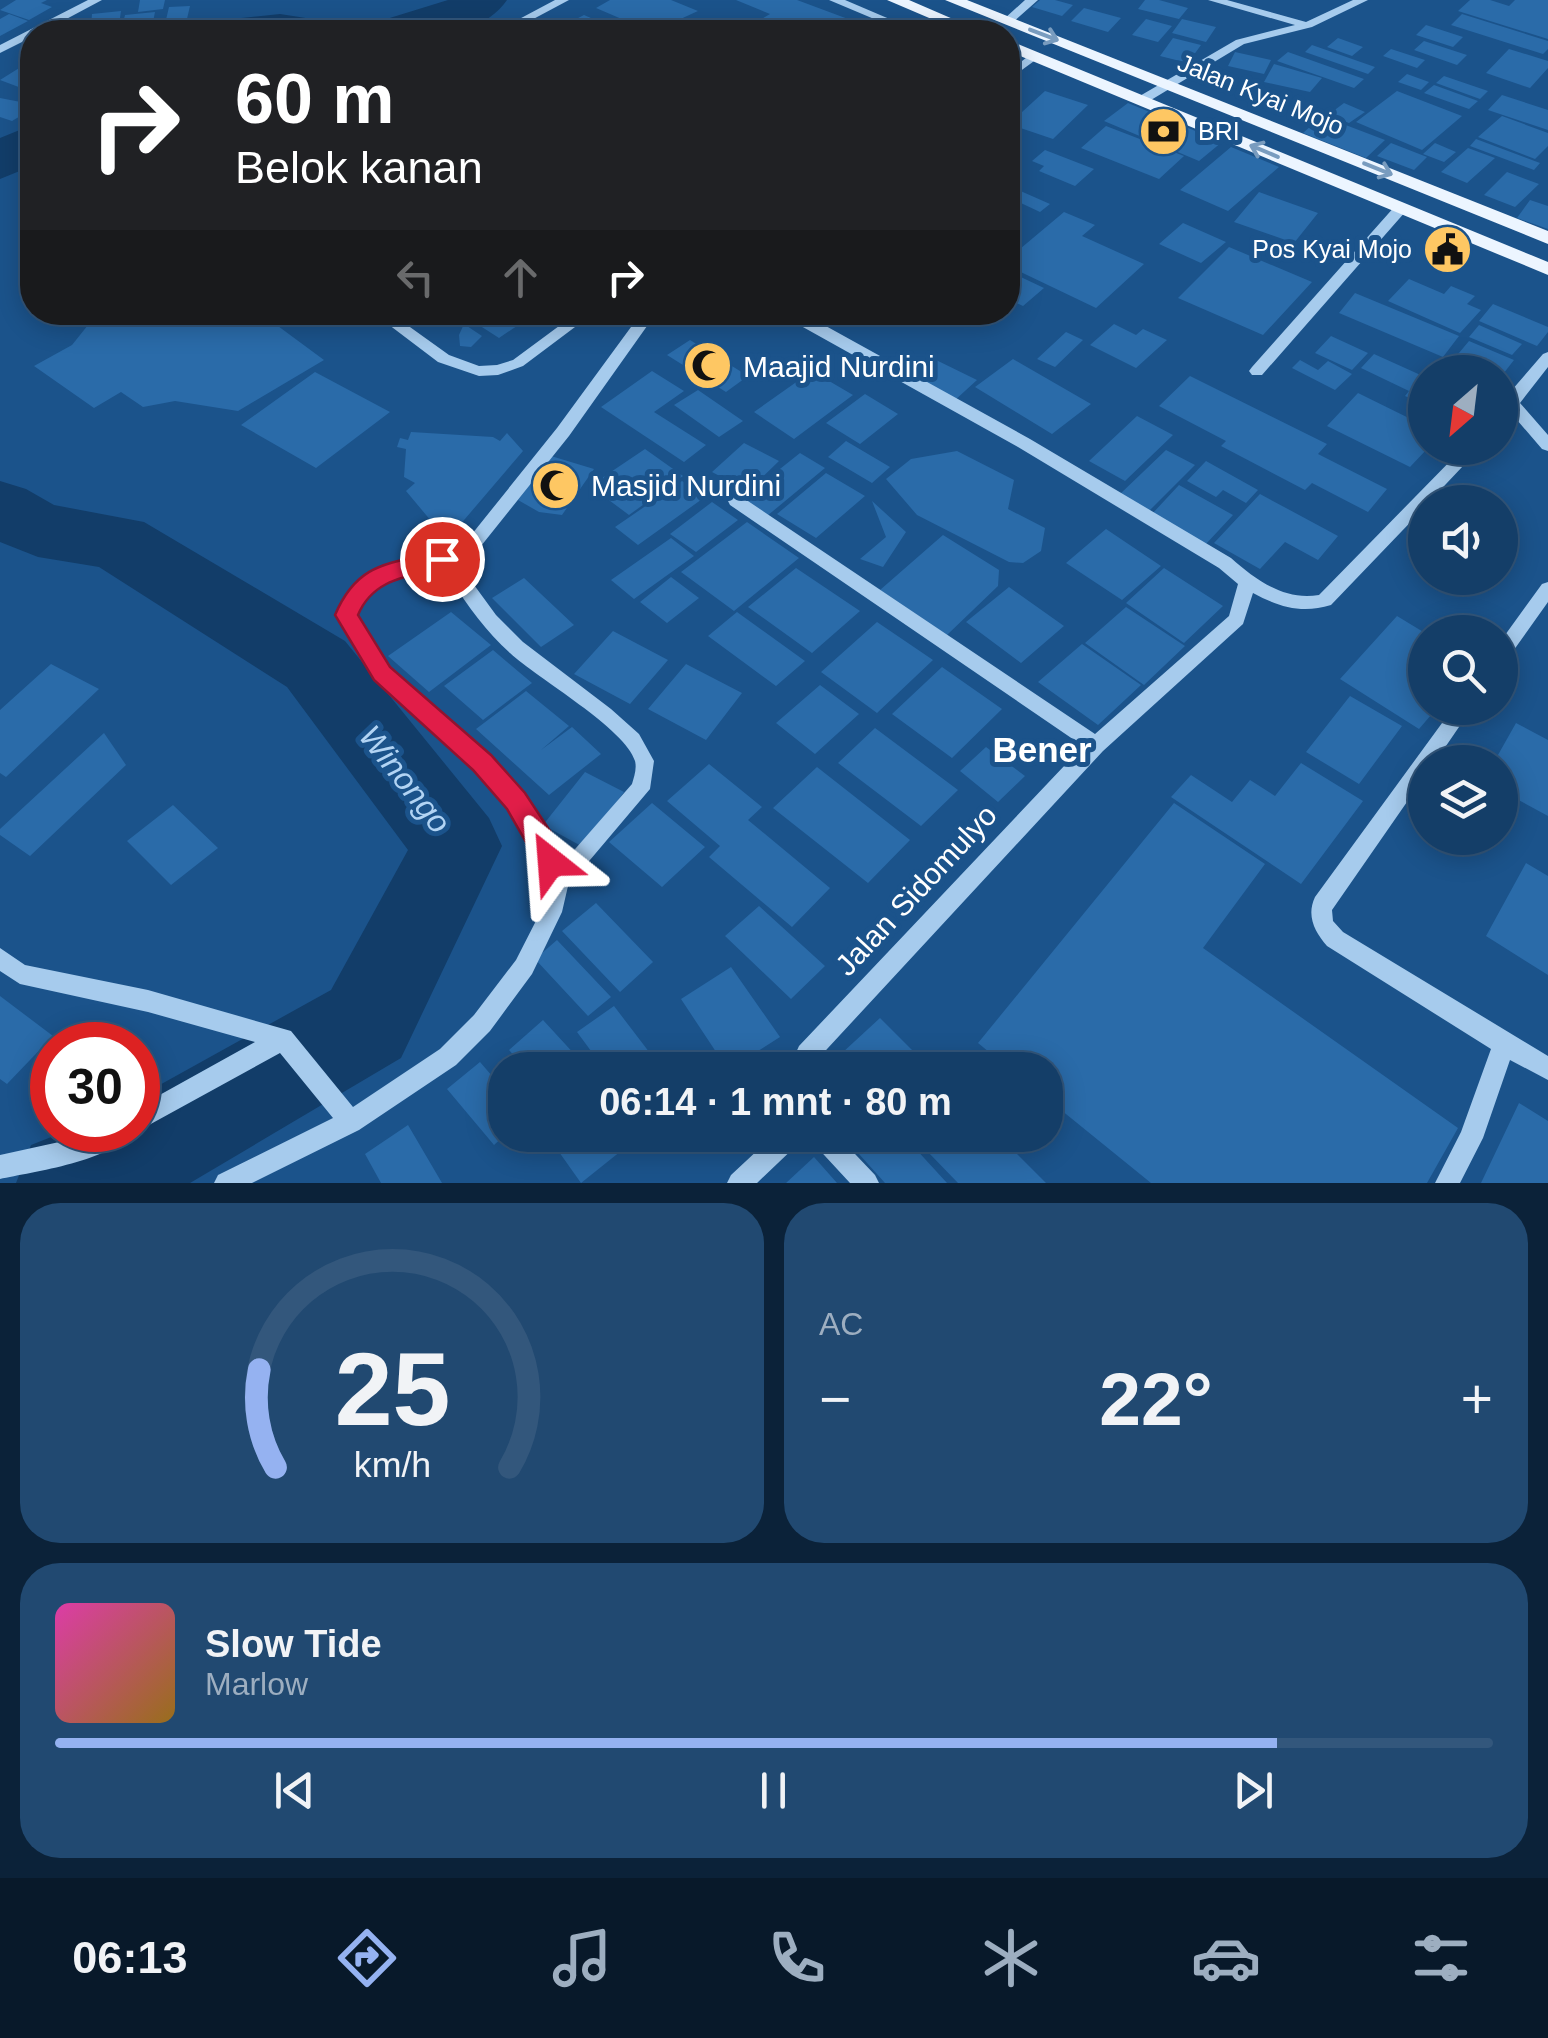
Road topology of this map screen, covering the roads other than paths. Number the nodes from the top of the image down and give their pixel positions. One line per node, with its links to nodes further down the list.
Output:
1 (67, 0): 9 (street)
2 (564, 0): 11 (street)
3 (835, 0): 12 (street)
4 (896, 0): 13 (main road)
5 (953, 0): 14 (main road, Jalan Kyai Mojo)
6 (1032, 0): 15 (street)
7 (1214, 0): 16 (street)
8 (1362, 0): 16 (street)
9 (91, 3): 10 (street)
10 (58, 20)
11 (525, 20)
12 (884, 20)
13 (945, 20)
14 (1003, 20)
15 (1010, 20)
16 (1308, 25): 21 (street)
17 (1020, 27): 21 (main road, Jalan Kyai Mojo, one-way to 21)
18 (1020, 50): 19 (main road, Jalan Kyai Mojo)
19 (1035, 56): 20 (street); 22 (main road, Jalan Kyai Mojo)
20 (1020, 66)
21 (1169, 84): 22 (street); 24 (main road, Jalan Kyai Mojo, one-way to 24)
22 (1142, 100): 23 (main road, Jalan Kyai Mojo, one-way to 22)
23 (1401, 208): 25 (main road, Jalan Kyai Mojo); 31 (street)
24 (1548, 238)
25 (1548, 269)
26 (397, 325): 27 (street)
27 (569, 325)
28 (641, 325): 37 (street)
29 (814, 325): 38 (street)
30 (1548, 356): 32 (street)
31 (1257, 372)
32 (1518, 392)
33 (1518, 411): 34 (street)
34 (1548, 445)
35 (1456, 465): 38 (street)
36 (736, 501): 42 (street)
37 (465, 554): 43 (street); 43 (street)
38 (1248, 582): 42 (street, Jalan Sidomulyo)
39 (1548, 589): 40 (street)
40 (1518, 631)
41 (1451, 725): 46 (street)
42 (1096, 745): 47 (street, Jalan Sidomulyo)
43 (559, 882): 50 (street)
44 (0, 958): 45 (street)
45 (283, 1038): 49 (street); 50 (street)
46 (1504, 1044): 48 (street); 58 (street)
47 (809, 1052)
48 (1548, 1069)
49 (160, 1107)
50 (350, 1122): 55 (street)
51 (67, 1152): 54 (street)
52 (773, 1152): 56 (street)
53 (838, 1152): 57 (street)
54 (0, 1167)
55 (226, 1183)
56 (740, 1183)
57 (868, 1183)
58 (1447, 1183)

